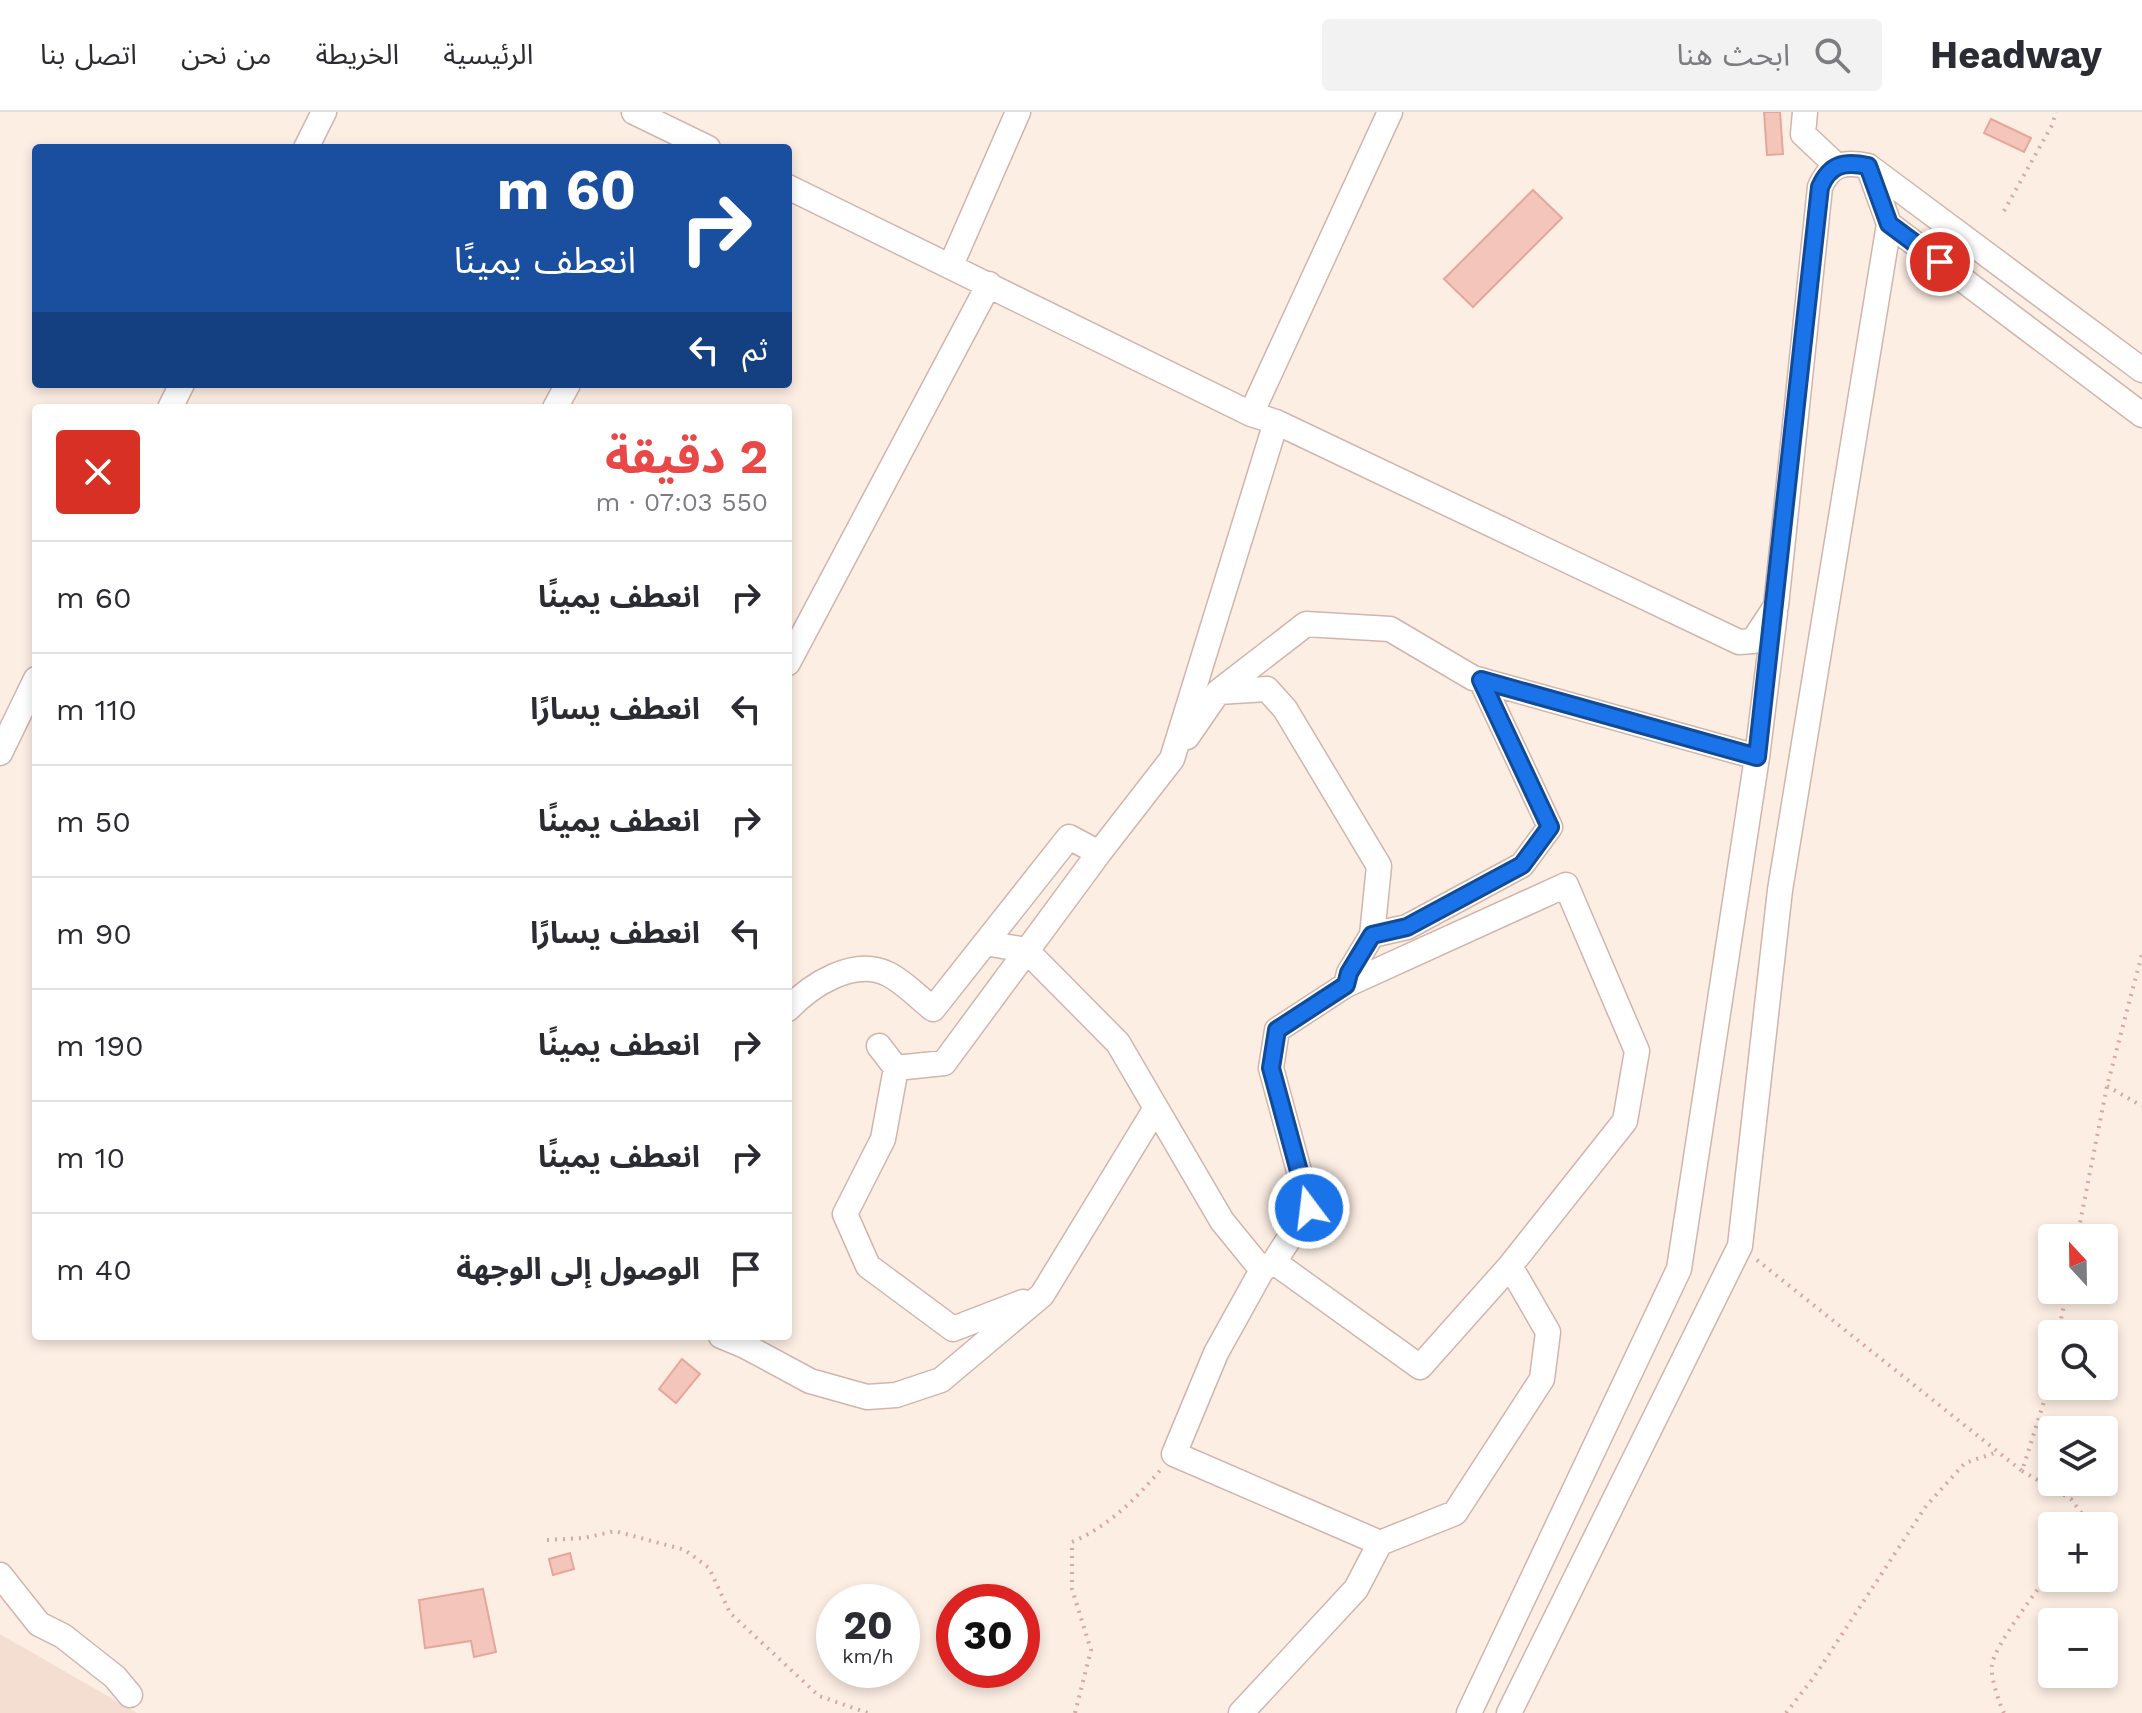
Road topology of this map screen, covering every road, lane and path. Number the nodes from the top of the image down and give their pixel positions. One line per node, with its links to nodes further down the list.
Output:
1 (324, 112): 7 (street)
2 (634, 112): 8 (street)
3 (1018, 112): 14 (street)
4 (1390, 112): 17 (street)
5 (1805, 112): 9 (street)
6 (2056, 112): 12 (path)
7 (308, 144)
8 (694, 144)
9 (1837, 166): 10 (street); 20 (street)
10 (1868, 166): 13 (street); 16 (street)
11 (792, 189): 14 (street)
12 (2004, 211)
13 (1889, 224): 18 (street); 41 (street)
14 (951, 265): 15 (street)
15 (989, 284): 17 (street); 21 (street)
16 (2142, 370)
17 (1251, 414): 19 (street)
18 (2142, 415)
19 (1276, 422): 20 (street); 27 (street)
20 (1776, 606): 26 (street)
21 (792, 655)
22 (1481, 680): 24 (street); 26 (street); 29 (street)
23 (32, 687): 25 (street)
24 (1218, 692): 27 (street); 29 (street)
25 (0, 753)
26 (1757, 757): 59 (street)
27 (1172, 759): 28 (street)
28 (1099, 853): 30 (street); 31 (street)
29 (1372, 935): 33 (street)
30 (985, 943): 31 (street); 34 (street)
31 (1026, 950): 36 (street); 39 (street)
32 (2142, 954): 37 (path)
33 (1346, 985): 42 (street); 43 (street)
34 (792, 1005)
35 (879, 1046): 36 (street)
36 (896, 1068): 44 (street)
37 (2107, 1086): 38 (path); 40 (path)
38 (2142, 1106)
39 (1156, 1108): 42 (street); 44 (street)
40 (2080, 1224)
41 (1740, 1246): 47 (path); 60 (street)
42 (1268, 1266): 43 (street); 48 (street)
43 (1510, 1266): 52 (street)
44 (1042, 1295): 45 (street)
45 (731, 1340)
46 (2045, 1400): 49 (path)
47 (1997, 1451): 49 (path); 61 (path)
48 (1174, 1454): 52 (street); 57 (path)
49 (2022, 1471): 50 (path)
50 (2081, 1512)
51 (547, 1540): 56 (path)
52 (1380, 1543): 58 (street)
53 (0, 1575): 55 (street)
54 (2038, 1590): 62 (path)
55 (130, 1695)
56 (868, 1713)
57 (1075, 1713)
58 (1241, 1713)
59 (1469, 1713)
60 (1509, 1713)
61 (1786, 1713)
62 (2004, 1713)

